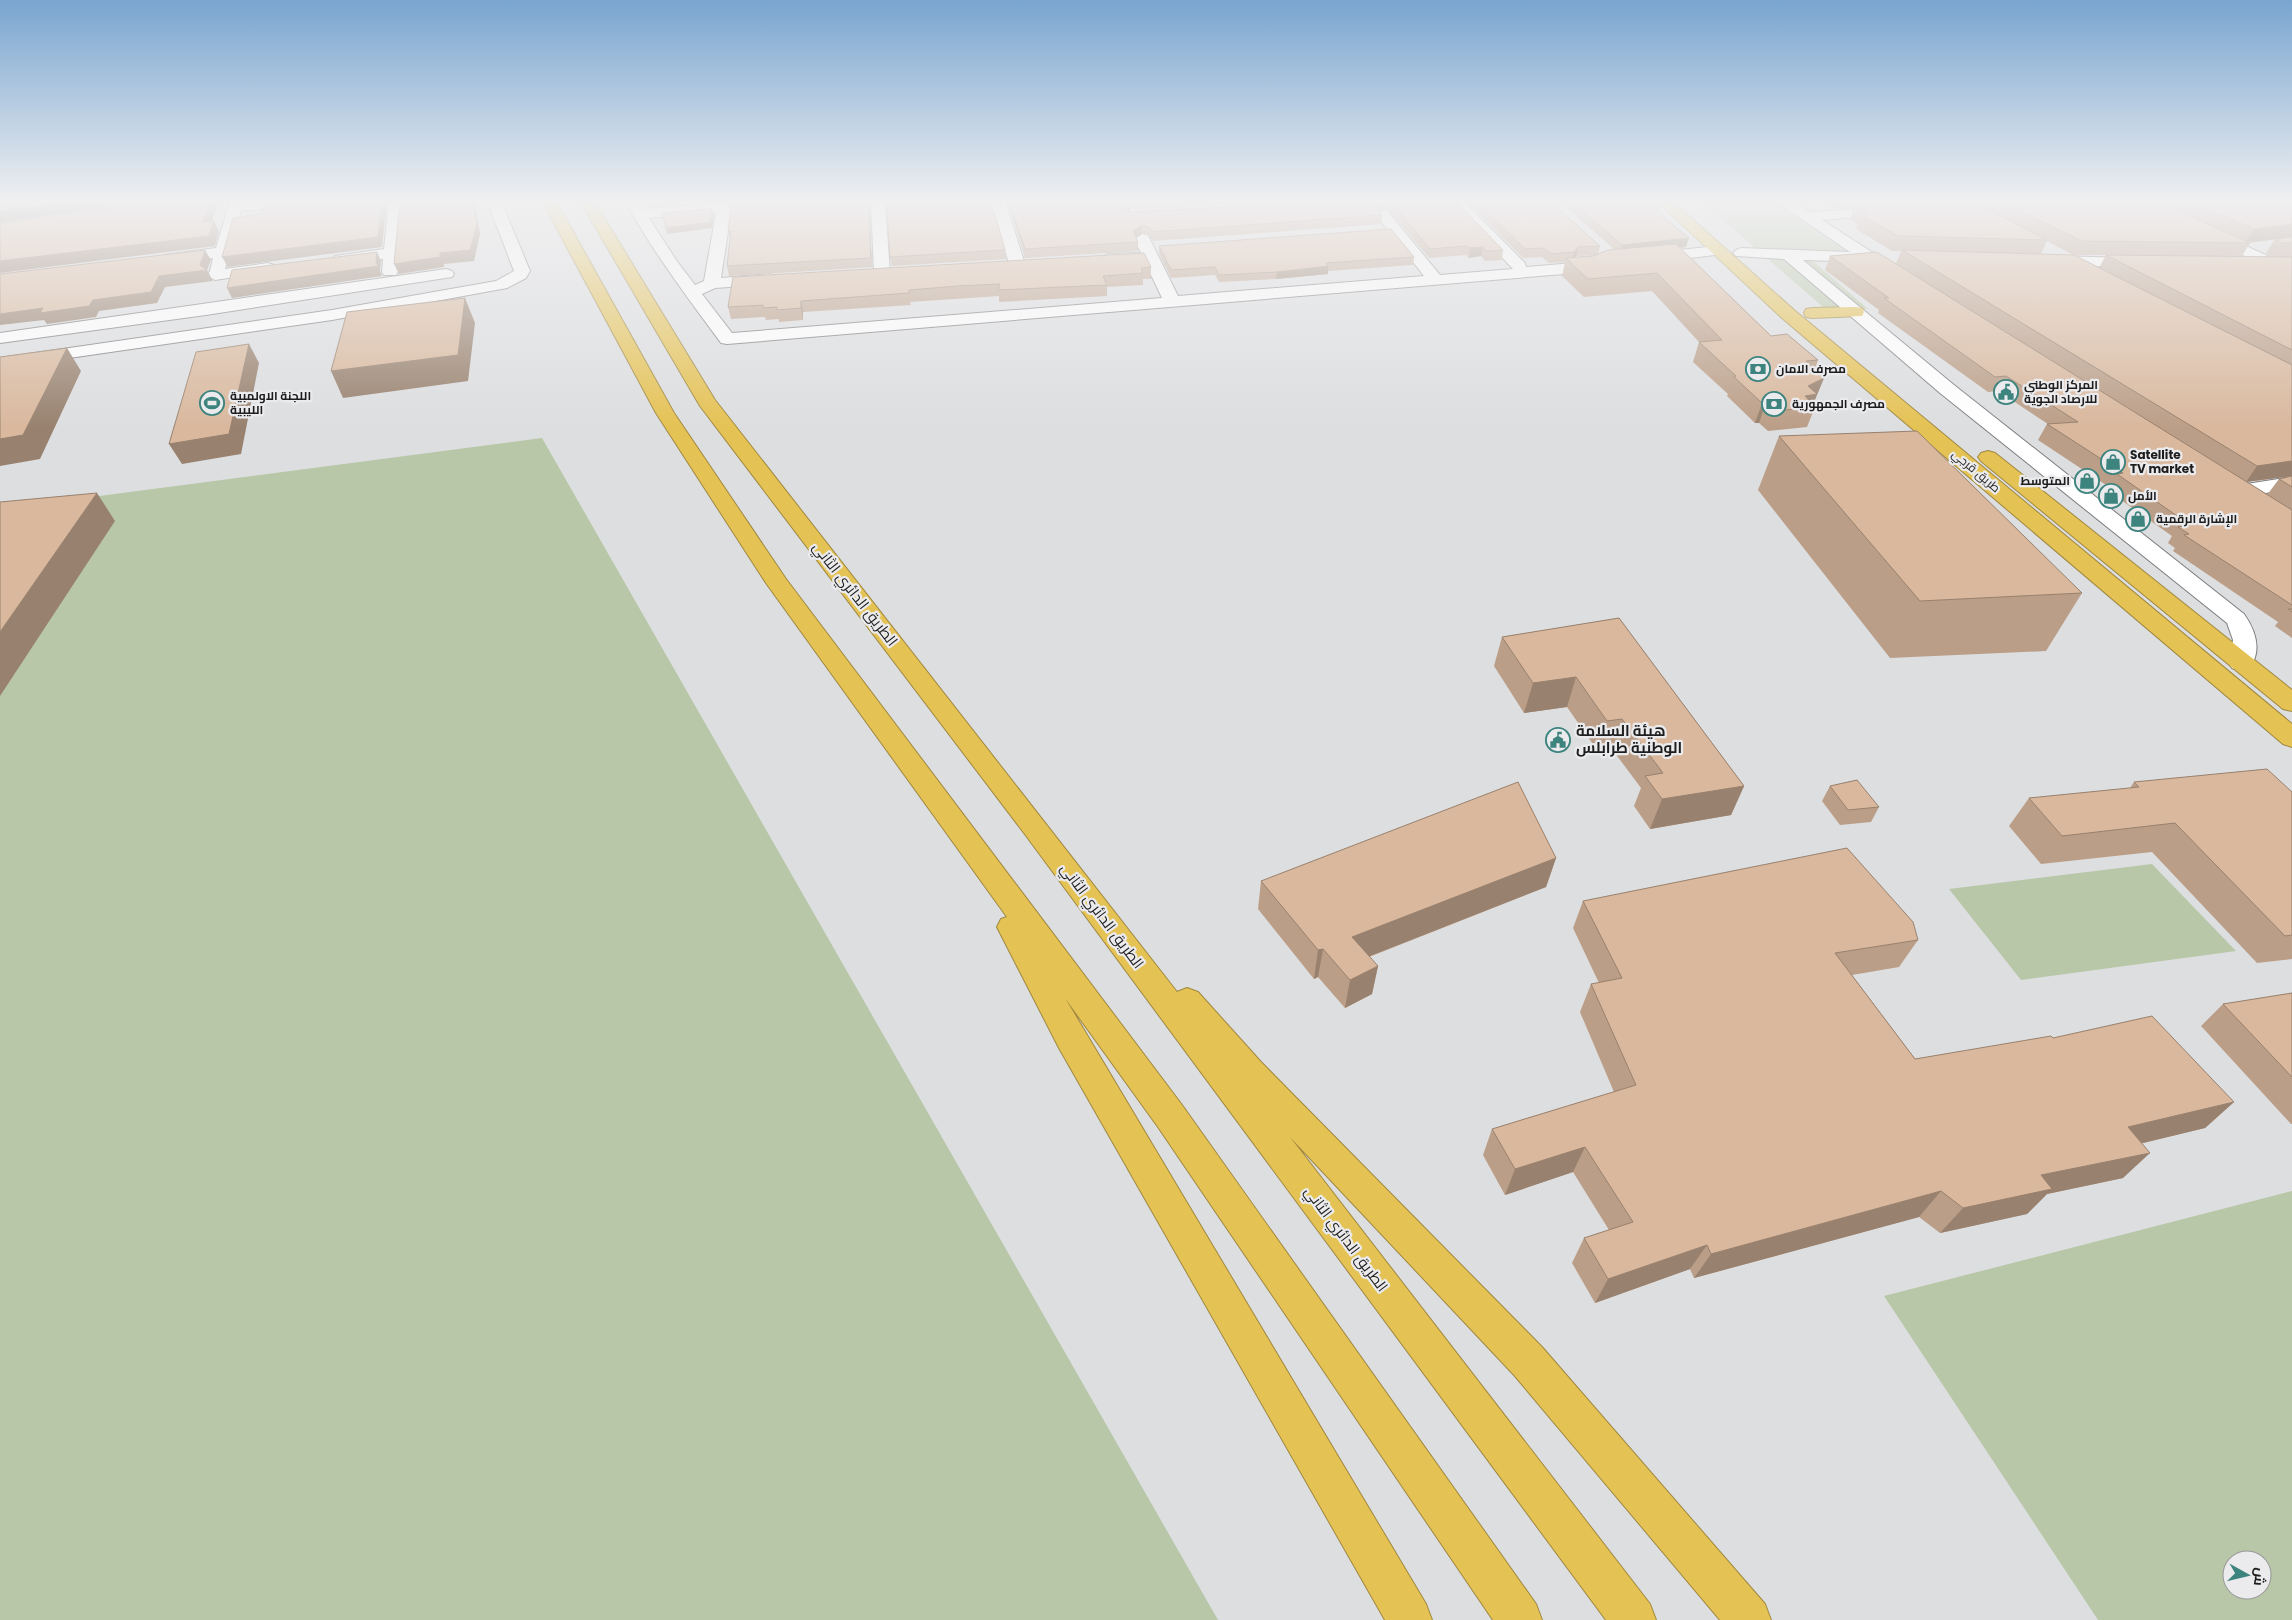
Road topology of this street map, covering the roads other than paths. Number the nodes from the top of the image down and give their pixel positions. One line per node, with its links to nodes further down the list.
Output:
1 (215, 277): 26 (street)
2 (390, 277): 20 (street)
3 (428, 277): 20 (street)
4 (517, 277): 29 (street)
5 (590, 277): 40 (highway)
6 (632, 277): 39 (highway, الطريق الدائري الثاني)
7 (682, 277): 24 (street)
8 (713, 277): 21 (street)
9 (1160, 277): 25 (street)
10 (1433, 277): 11 (street); 12 (street); 25 (street)
11 (1436, 277)
12 (1439, 277)
13 (1746, 277): 38 (highway, طريق قرجي)
14 (1769, 277): 28 (highway, طريق قرجي)
15 (1814, 277): 27 (street)
16 (1899, 277): 22 (street)
17 (2099, 277): 19 (street)
18 (782, 278): 21 (street)
19 (2105, 280)
20 (390, 282): 23 (street)
21 (712, 283): 24 (street)
22 (1909, 283)
23 (334, 292): 26 (street); 29 (street)
24 (692, 292): 25 (street)
25 (1170, 299)
26 (206, 310): 30 (street)
27 (1856, 312): 28 (highway); 36 (street)
28 (1812, 313): 32 (highway, طريق قرجي)
29 (332, 315): 31 (street)
30 (0, 338)
31 (0, 363)
32 (1950, 426)
33 (1973, 444): 36 (highway, طريق قرجي)
34 (2292, 483): 35 (street)
35 (2262, 504)
36 (2241, 663): 37 (highway, طريق قرجي)
37 (2292, 703)
38 (2292, 738)
39 (1034, 826): 43 (highway, الطريق الدائري الثاني); 44 (highway)
40 (974, 852): 41 (highway); 42 (highway)
41 (1410, 1620)
42 (1520, 1620)
43 (1634, 1620)
44 (1749, 1620)

